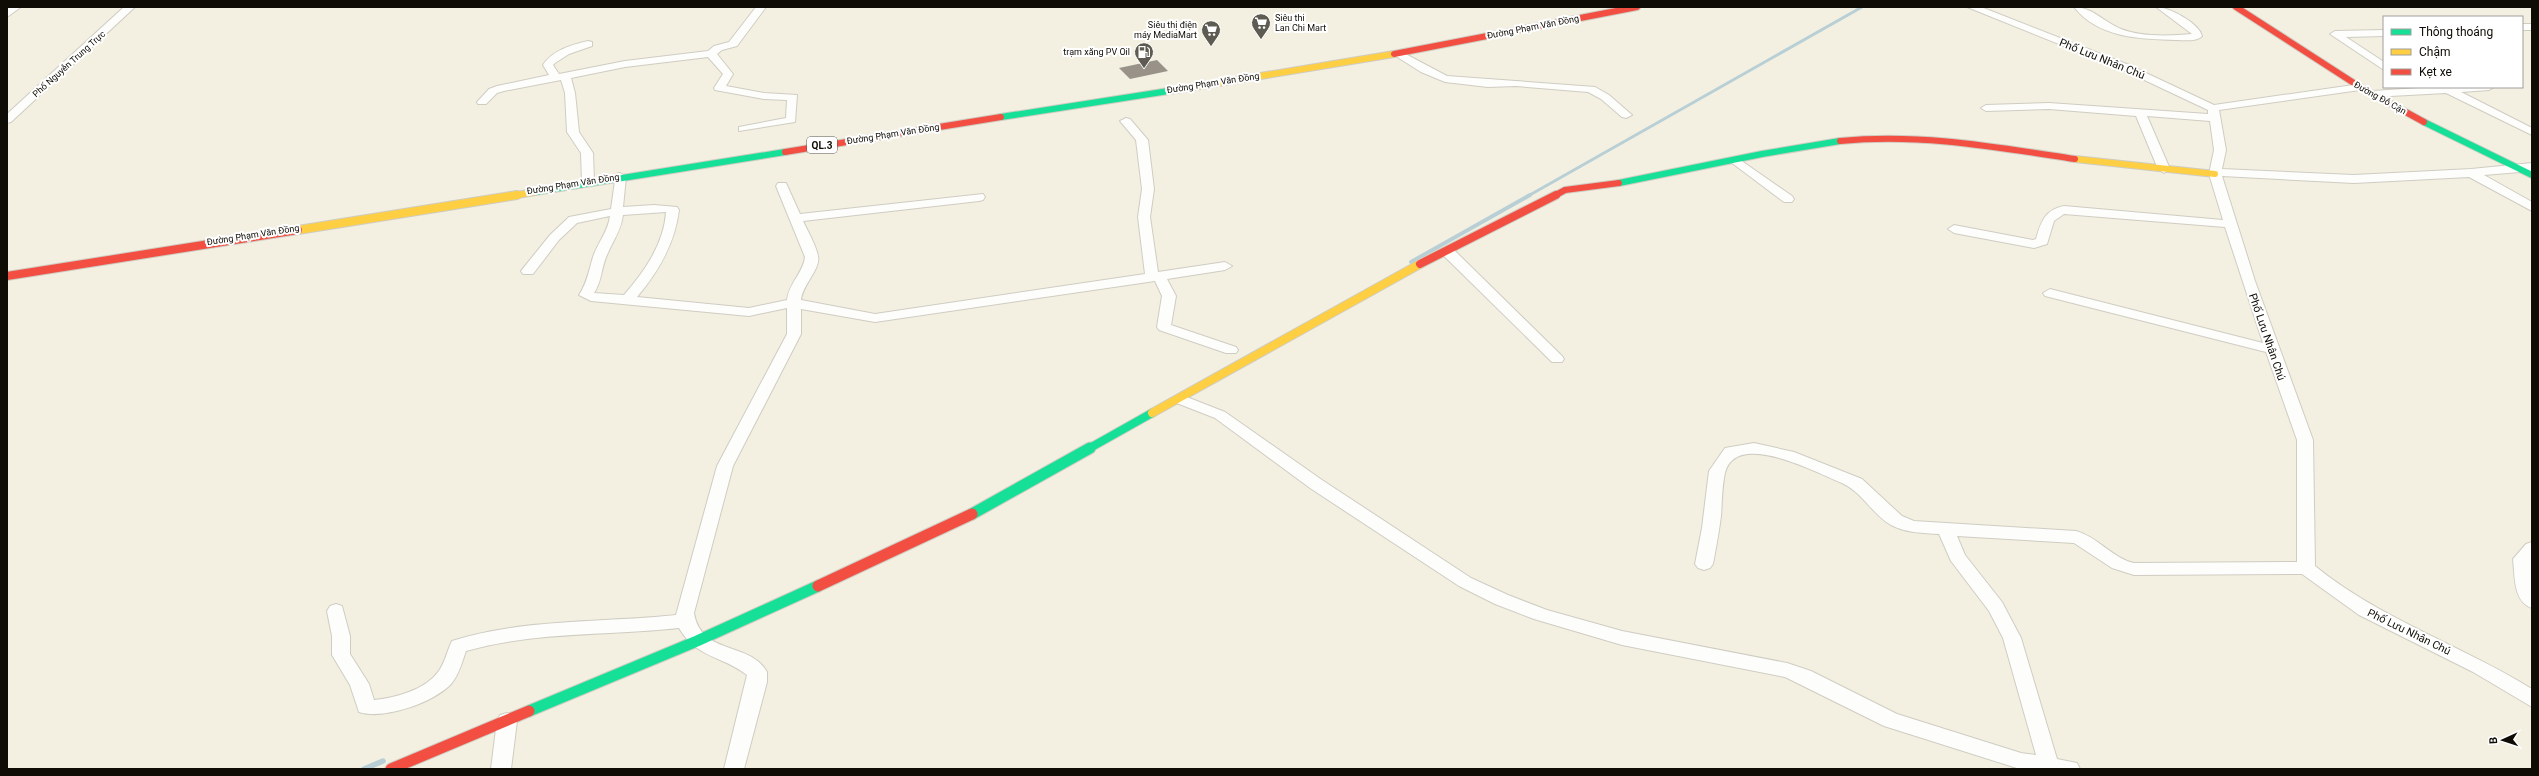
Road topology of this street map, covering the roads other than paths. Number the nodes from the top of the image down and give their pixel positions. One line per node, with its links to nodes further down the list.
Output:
1 (16, 7): 9 (street)
2 (130, 7): 26 (street, Phố Nguyễn Trung Trực)
3 (761, 7): 13 (street)
4 (1636, 7): 12 (main road, Đường Phạm Văn Đồng / QL.3)
5 (1973, 7): 24 (street, Phố Lưu Nhân Chú)
6 (2079, 7): 7 (street)
7 (2161, 7)
8 (2236, 7): 16 (main road, Đường Đỗ Cận)
9 (7, 14)
10 (2383, 33): 14 (street)
11 (588, 44): 15 (street)
12 (1398, 53): 25 (street); 37 (main road, Đường Phạm Văn Đồng / QL.3)
13 (711, 54): 15 (street); 28 (street)
14 (2383, 67)
15 (560, 77): 21 (street); 38 (street)
16 (2360, 87): 20 (main road, Đường Đỗ Cận); 24 (street)
17 (2476, 88): 19 (street)
18 (2420, 89): 19 (street); 20 (street)
19 (2449, 90): 29 (street)
20 (2372, 94): 33 (main road, Đường Đỗ Cận)
21 (482, 102)
22 (1986, 108): 23 (street)
23 (2140, 112): 24 (street); 32 (street)
24 (2214, 113): 34 (street, Phố Lưu Nhân Chú)
25 (1626, 115)
26 (7, 120)
27 (1126, 121): 51 (street)
28 (743, 129)
29 (2532, 132)
30 (1736, 160): 32 (main road); 41 (street); 47 (main road)
31 (2532, 167): 33 (street)
32 (2164, 169): 34 (main road)
33 (2518, 169): 35 (street); 36 (main road, Đường Đỗ Cận)
34 (2215, 173): 35 (street); 45 (street, Phố Lưu Nhân Chú)
35 (2471, 174): 42 (street)
36 (2532, 175)
37 (620, 177): 38 (main road, Đường Phạm Văn Đồng / QL.3); 43 (street)
38 (588, 181): 50 (main road, Đường Phạm Văn Đồng / QL.3)
39 (782, 186): 44 (street)
40 (979, 197): 44 (street)
41 (1788, 199)
42 (2532, 207)
43 (616, 212): 49 (street); 53 (street); 53 (street)
44 (796, 218): 54 (street)
45 (2230, 224): 46 (street); 55 (street, Phố Lưu Nhân Chú)
46 (1954, 229)
47 (1447, 251): 57 (street); 58 (main road)
48 (1225, 266): 51 (street)
49 (528, 271)
50 (7, 276)
51 (1156, 278): 54 (street); 56 (street)
52 (2050, 293): 55 (street)
53 (627, 300): 54 (street)
54 (794, 303): 65 (street)
55 (2271, 349): 62 (street, Phố Lưu Nhân Chú)
56 (1231, 350)
57 (1557, 359)
58 (1179, 399): 65 (main road); 68 (street)
59 (1946, 530): 61 (street); 62 (street); 68 (street)
60 (2532, 548): 63 (street)
61 (1704, 564)
62 (2306, 568): 66 (street, Phố Lưu Nhân Chú)
63 (2532, 601)
64 (336, 611): 65 (street)
65 (691, 631): 67 (main road); 71 (street)
66 (2532, 699)
67 (507, 721): 69 (main road); 70 (street)
68 (2049, 766): 72 (street)
69 (391, 769)
70 (501, 769)
71 (734, 769)
72 (2070, 769)

